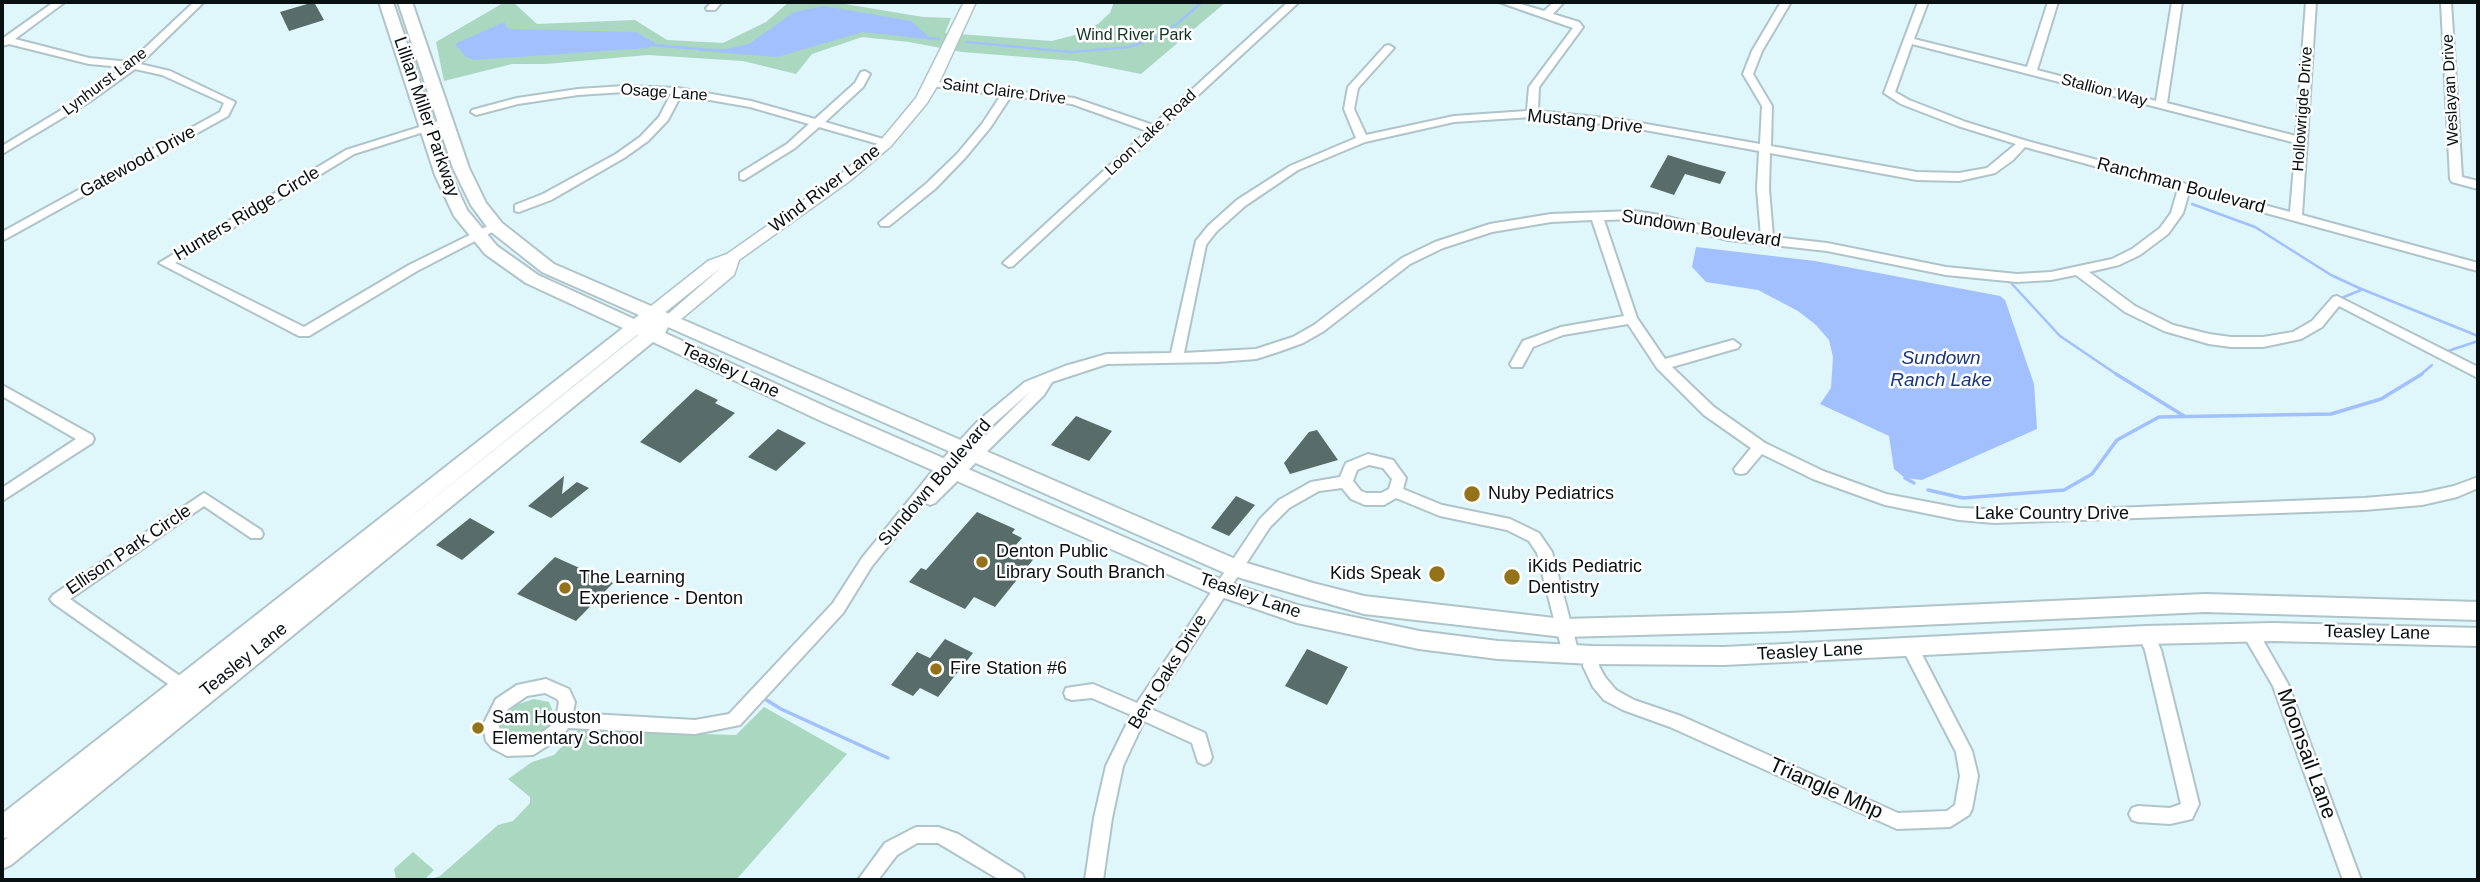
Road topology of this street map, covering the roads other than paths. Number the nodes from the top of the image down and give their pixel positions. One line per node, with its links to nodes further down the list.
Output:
1 (60, 2): 17 (street)
2 (199, 2): 19 (street, Lynhurst Lane)
3 (386, 2): 30 (main road, Lillian Miller Parkway)
4 (405, 2): 28 (main road, Lillian Miller Parkway)
5 (970, 2): 22 (street, Wind River Lane)
6 (1294, 2): 31 (street, Loon Lake Road)
7 (1504, 2): 15 (street)
8 (1559, 2): 15 (street)
9 (1786, 2): 36 (street)
10 (1923, 2): 16 (street)
11 (2053, 2): 20 (street)
12 (2177, 2): 25 (street)
13 (2311, 2): 33 (street, Hollowrigde Drive)
14 (2446, 2): 39 (street, Weslayan Drive)
15 (1546, 15): 27 (street)
16 (1908, 40): 20 (street, Stallion Way); 34 (street, Ranchman Boulevard)
17 (5, 42): 19 (street)
18 (1389, 48): 32 (street)
19 (133, 65): 37 (street, Lynhurst Lane); 47 (street, Gatewood Drive)
20 (2031, 72): 25 (street, Stallion Way)
21 (865, 74): 29 (street)
22 (932, 83): 24 (street, Saint Claire Drive); 35 (street, Wind River Lane)
23 (678, 92): 26 (street, Osage Lane); 29 (street, Osage Lane); 41 (street)
24 (1008, 92): 31 (street, Saint Claire Drive); 44 (street)
25 (2161, 106): 33 (street, Stallion Way)
26 (476, 113)
27 (1532, 114): 32 (street, Mustang Drive); 36 (street, Mustang Drive)
28 (445, 122): 30 (street, Hunters Ridge Circle); 45 (main road, Lillian Miller Parkway)
29 (816, 123): 35 (street, Osage Lane); 38 (street)
30 (426, 126): 46 (main road, Lillian Miller Parkway); 46 (street, Hunters Ridge Circle)
31 (1155, 130): 49 (street, Loon Lake Road)
32 (1362, 139): 56 (street, Mustang Drive)
33 (2301, 141): 43 (street, Hollowrigde Drive)
34 (2022, 143): 36 (street, Mustang Drive); 40 (street, Ranchman Boulevard)
35 (886, 144): 52 (street, Wind River Lane)
36 (1763, 149): 48 (street)
37 (2, 151)
38 (744, 176)
39 (2478, 185)
40 (2185, 186): 43 (street, Ranchman Boulevard); 51 (street, Sundown Boulevard)
41 (519, 208)
42 (1596, 215): 48 (street, Sundown Boulevard); 53 (street, Lake Country Drive); 56 (street, Sundown Boulevard)
43 (2296, 217): 50 (street, Ranchman Boulevard)
44 (885, 223)
45 (496, 228): 46 (street, Hunters Ridge Circle); 52 (main road, Lillian Miller Parkway)
46 (479, 235): 54 (main road, Lillian Miller Parkway)
47 (2, 237)
48 (1767, 241): 51 (street, Sundown Boulevard)
49 (1009, 264)
50 (2478, 267)
51 (2080, 271): 59 (street)
52 (660, 317): 54 (main road); 62 (main road, Teasley Lane)
53 (1631, 319): 57 (street); 58 (street, Lake Country Drive)
54 (644, 330): 63 (main road, Teasley Lane); 65 (main road, Teasley Lane)
55 (1733, 345): 58 (street)
56 (1177, 357): 62 (street, Sundown Boulevard)
57 (1517, 364)
58 (1662, 365): 61 (street, Lake Country Drive)
59 (2478, 373)
60 (2, 390): 69 (street)
61 (1760, 447): 64 (street); 67 (street, Lake Country Drive)
62 (967, 452): 63 (street, Sundown Boulevard); 71 (main road, Teasley Lane)
63 (950, 469): 72 (main road, Teasley Lane); 85 (street, Sundown Boulevard)
64 (1741, 469)
65 (464, 474): 73 (main road, Teasley Lane); 74 (main road, Teasley Lane)
66 (1346, 482): 68 (street); 68 (street); 71 (street, Bent Oaks Drive)
67 (2478, 482)
68 (1395, 492): 76 (street, Triangle Mhp)
69 (2, 495)
70 (256, 534): 82 (street, Ellison Park Circle)
71 (1234, 568): 72 (street, Bent Oaks Drive); 76 (main road, Teasley Lane)
72 (1220, 588): 81 (main road, Teasley Lane); 84 (street, Bent Oaks Drive)
73 (332, 590): 74 (main road); 89 (main road, Teasley Lane)
74 (303, 591): 82 (main road, Teasley Lane)
75 (2478, 611): 76 (main road, Teasley Lane)
76 (1563, 628): 81 (street, Triangle Mhp)
77 (2250, 633): 78 (main road, Teasley Lane); 79 (main road, Teasley Lane); 93 (street, Moonsail Lane)
78 (2146, 635): 80 (main road, Teasley Lane); 87 (street)
79 (2478, 637)
80 (1909, 646): 81 (main road, Teasley Lane); 81 (street, Triangle Mhp)
81 (1582, 654)
82 (181, 686): 88 (main road, Teasley Lane)
83 (1072, 693): 84 (street)
84 (1141, 710): 86 (street); 92 (street, Bent Oaks Drive)
85 (564, 720): 85 (street)
86 (1204, 757)
87 (2138, 814)
88 (2, 828)
89 (2, 856)
90 (867, 880): 91 (street)
91 (1016, 880)
92 (1094, 880)
93 (2352, 880)

